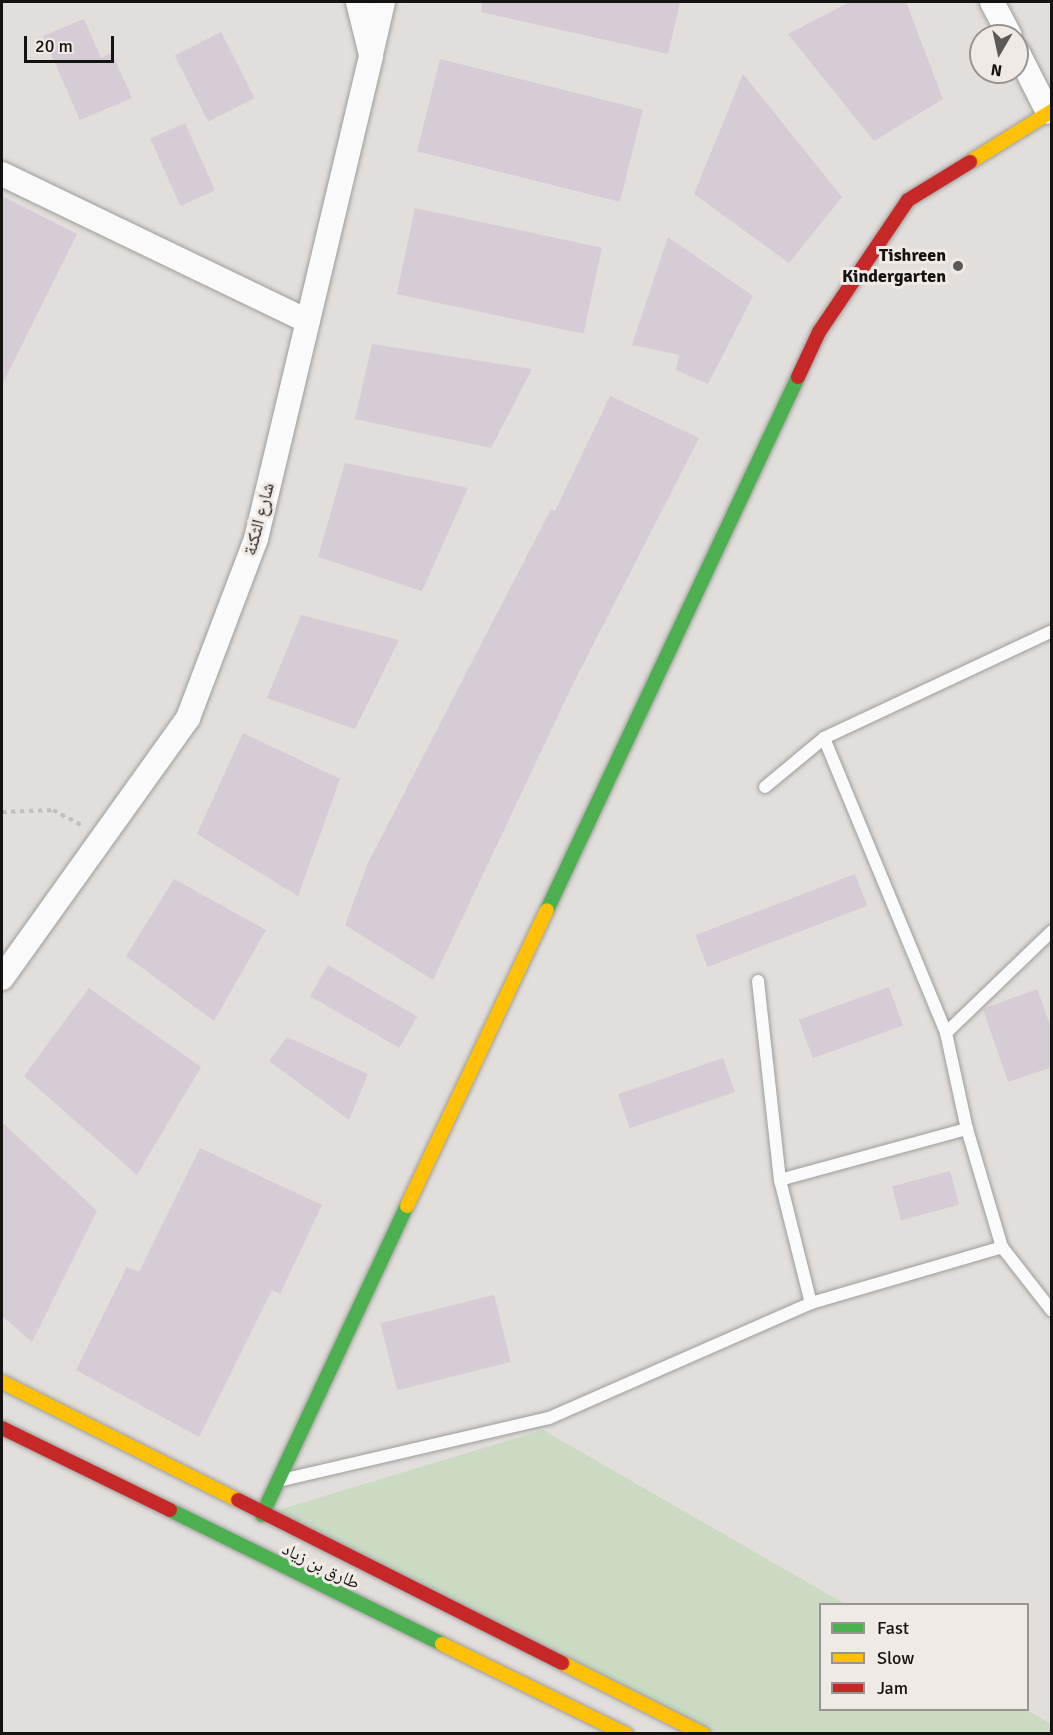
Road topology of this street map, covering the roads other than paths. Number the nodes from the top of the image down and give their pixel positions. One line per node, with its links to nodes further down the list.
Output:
1 (358, 2): 5 (street, شارع الثكنة)
2 (383, 2): 5 (street)
3 (992, 2): 4 (street)
4 (1004, 24)
5 (371, 55): 9 (street, شارع الثكنة)
6 (1029, 73): 7 (street)
7 (1050, 112): 24 (street)
8 (2, 174): 9 (street)
9 (308, 321): 14 (street, شارع الثكنة)
10 (1052, 631): 11 (lane)
11 (824, 738): 12 (lane); 16 (lane)
12 (765, 787)
13 (1052, 931): 16 (lane)
14 (2, 978)
15 (758, 981): 18 (lane)
16 (946, 1033): 17 (lane)
17 (967, 1129): 18 (lane); 19 (lane)
18 (780, 1180): 20 (lane)
19 (1002, 1247): 20 (lane); 21 (lane)
20 (811, 1303): 24 (lane)
21 (1052, 1311)
22 (2, 1382): 25 (street)
23 (2, 1428): 26 (street, طارق بن زياد)
24 (278, 1481): 25 (street)
25 (262, 1515): 27 (street)
26 (626, 1734)
27 (703, 1734)

